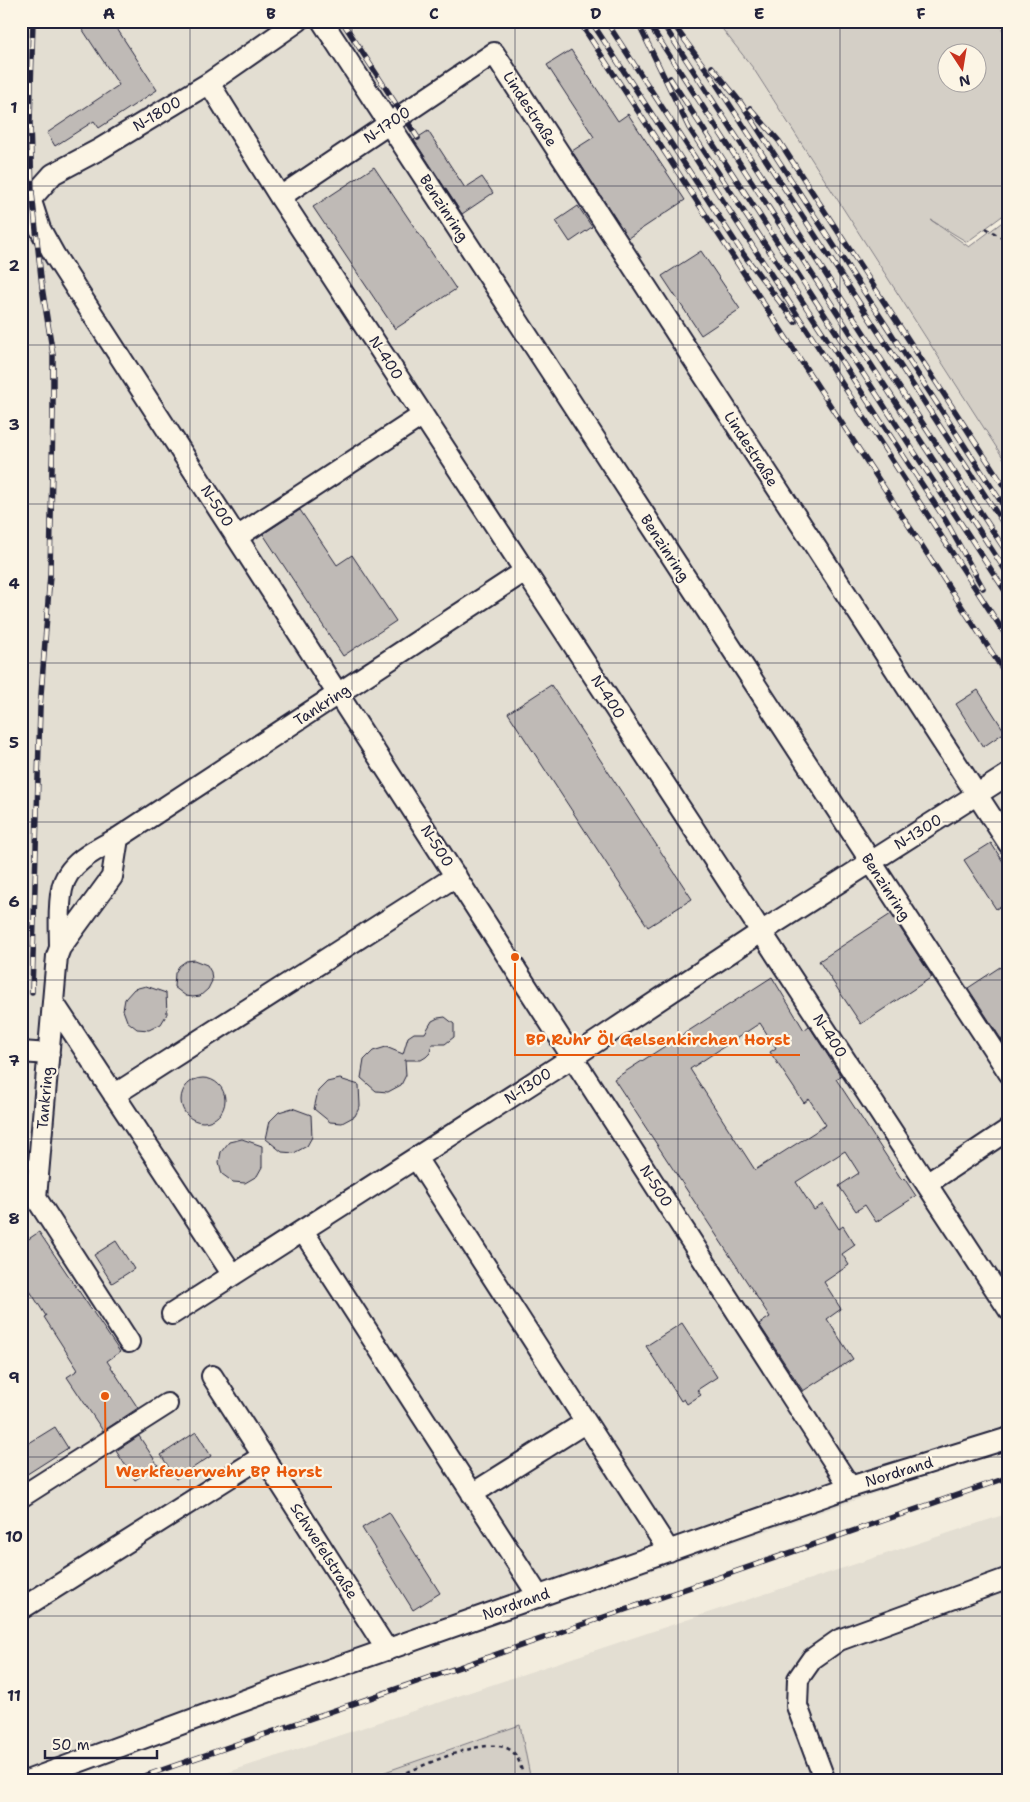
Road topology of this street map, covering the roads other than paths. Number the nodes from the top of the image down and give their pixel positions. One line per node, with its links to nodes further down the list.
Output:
1 (298, 21): 4 (lane, N-1800)
2 (322, 21): 5 (lane, Benzinring)
3 (494, 53): 5 (lane, N-1700); 13 (lane, Lindestraße)
4 (209, 83): 6 (lane, N-400); 7 (lane, N-1800)
5 (389, 124): 6 (lane, N-1700); 16 (lane, Benzinring)
6 (280, 197): 8 (lane, N-400)
7 (26, 206): 9 (lane, N-500)
8 (423, 415): 9 (lane); 10 (lane, N-400)
9 (237, 537): 11 (lane, N-500)
10 (525, 570): 11 (lane, Tankring); 18 (lane, N-400)
11 (338, 694): 14 (lane, Tankring); 17 (lane, N-500)
12 (1009, 774): 13 (lane, N-1300)
13 (977, 795): 15 (lane, Lindestraße); 16 (lane, N-1300)
14 (118, 838): 19 (lane, Tankring); 19 (lane, Tankring)
15 (1009, 844)
16 (870, 863): 18 (lane, N-1300); 24 (lane, Benzinring)
17 (456, 876): 23 (lane, N-500); 25 (lane)
18 (761, 932): 23 (lane, N-1300); 28 (lane, N-400)
19 (60, 948): 20 (lane, Tankring)
20 (53, 1002): 22 (lane, Tankring); 25 (lane)
21 (21, 1052): 22 (lane)
22 (49, 1054): 29 (lane, Tankring)
23 (573, 1057): 27 (lane, N-1300); 40 (lane, N-500)
24 (1009, 1073)
25 (114, 1095): 31 (lane)
26 (1009, 1129): 28 (lane)
27 (416, 1158): 30 (lane, N-1300); 37 (lane)
28 (928, 1183): 32 (lane, N-400)
29 (29, 1197): 34 (lane, Tankring)
30 (303, 1231): 31 (lane, N-1300); 41 (lane)
31 (233, 1275): 33 (lane, N-1300)
32 (1009, 1310)
33 (172, 1314)
34 (129, 1342)
35 (212, 1376): 39 (lane, Schwefelstraße)
36 (167, 1404): 42 (lane)
37 (586, 1422): 41 (lane); 43 (lane)
38 (1009, 1438): 40 (lane, Nordrand)
39 (263, 1456): 46 (lane); 47 (lane, Schwefelstraße)
40 (850, 1487): 43 (lane, Nordrand)
41 (472, 1494): 45 (lane)
42 (21, 1497)
43 (668, 1551): 45 (lane, Nordrand)
44 (1009, 1578): 50 (lane)
45 (539, 1596): 47 (lane, Nordrand)
46 (21, 1609)
47 (387, 1650): 49 (lane, Nordrand)
48 (21, 1773): 49 (lane)
49 (25, 1781)
50 (825, 1781)

